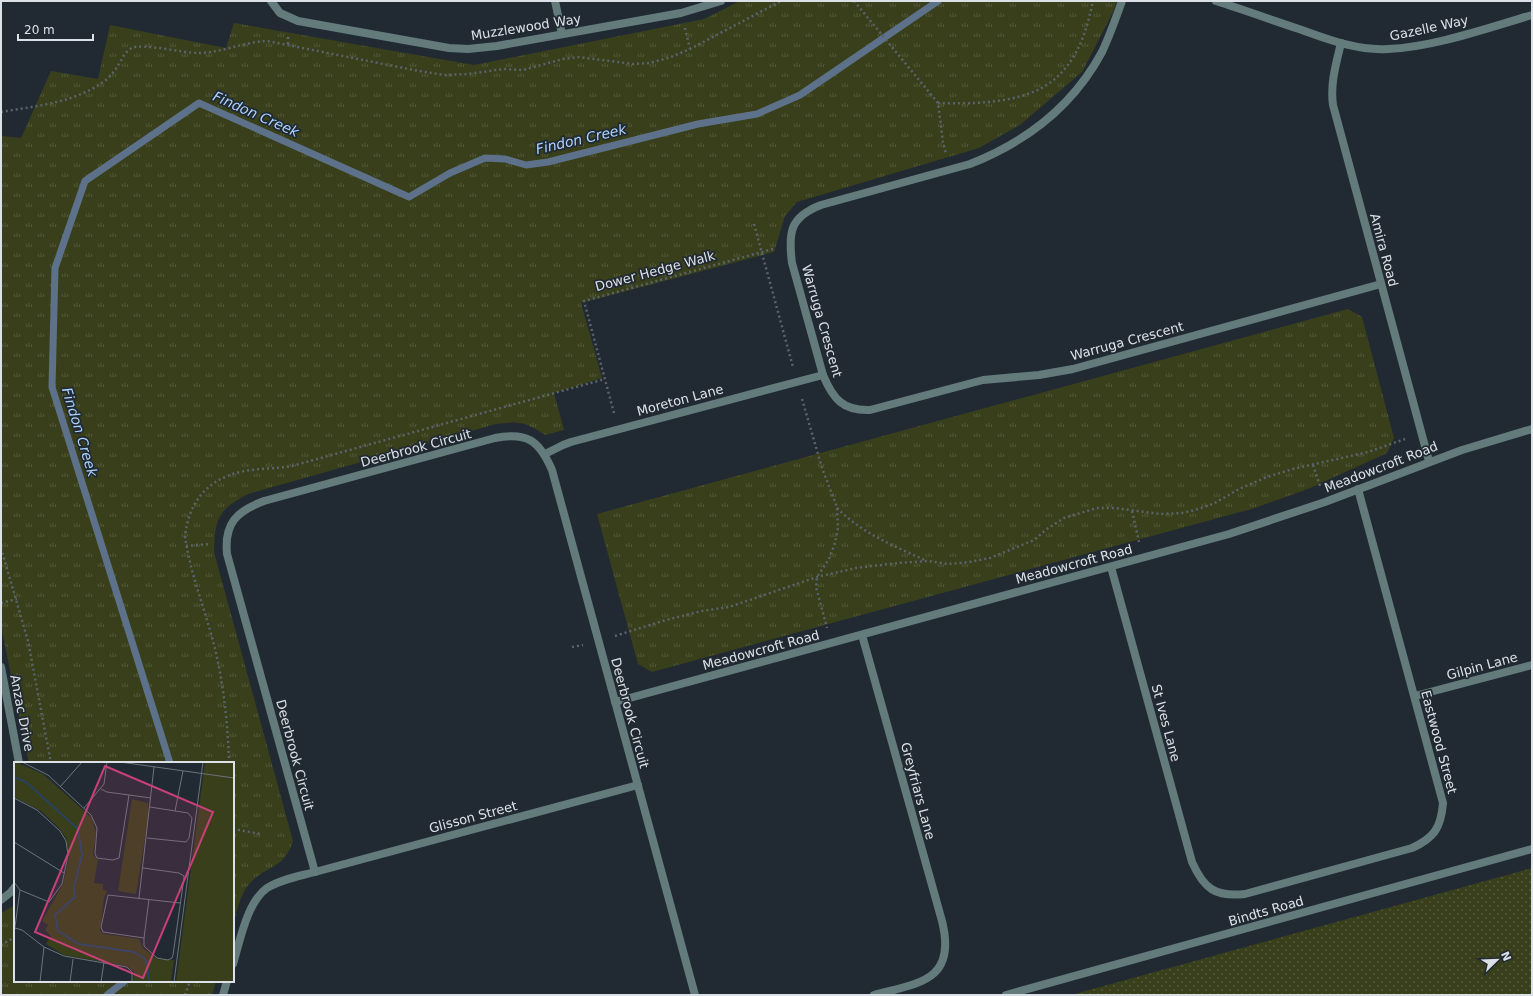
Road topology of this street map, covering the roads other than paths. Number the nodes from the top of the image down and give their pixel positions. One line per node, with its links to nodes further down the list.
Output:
1 (271, 1): 7 (street, Muzzlewood Way)
2 (555, 1): 7 (street)
3 (721, 1): 7 (street, Muzzlewood Way)
4 (1122, 1): 10 (street, Warruga Crescent)
5 (1216, 1): 8 (street, Gazelle Way)
6 (1532, 15): 8 (street, Gazelle Way)
7 (562, 34)
8 (1341, 43): 9 (street, Amira Road)
9 (1381, 284): 10 (street, Warruga Crescent); 13 (street, Amira Road)
10 (823, 375): 12 (street, Moreton Lane)
11 (1532, 429): 13 (street, Meadowcroft Road)
12 (545, 454): 20 (street, Deerbrook Circuit); 24 (street, Deerbrook Circuit)
13 (1429, 461): 14 (street, Meadowcroft Road)
14 (1358, 489): 15 (street, Meadowcroft Road); 19 (street, Eastwood Street)
15 (1111, 567): 16 (street, Meadowcroft Road); 25 (street, St Ives Lane)
16 (862, 635): 20 (street, Meadowcroft Road); 32 (street, Greyfriars Lane)
17 (1532, 665): 19 (street, Gilpin Lane)
18 (1, 667): 21 (street, Anzac Drive)
19 (1415, 696): 25 (street, Eastwood Street)
20 (615, 702): 22 (street, Deerbrook Circuit)
21 (19, 762)
22 (638, 785): 24 (street, Glisson Street); 31 (street, Deerbrook Circuit)
23 (1532, 849): 33 (street, Bindts Road)
24 (315, 872): 28 (street)
25 (1203, 883)
26 (14, 889): 27 (street)
27 (1, 900)
28 (234, 961)
29 (227, 982): 30 (street)
30 (223, 995)
31 (695, 995)
32 (874, 995)
33 (1006, 995)

